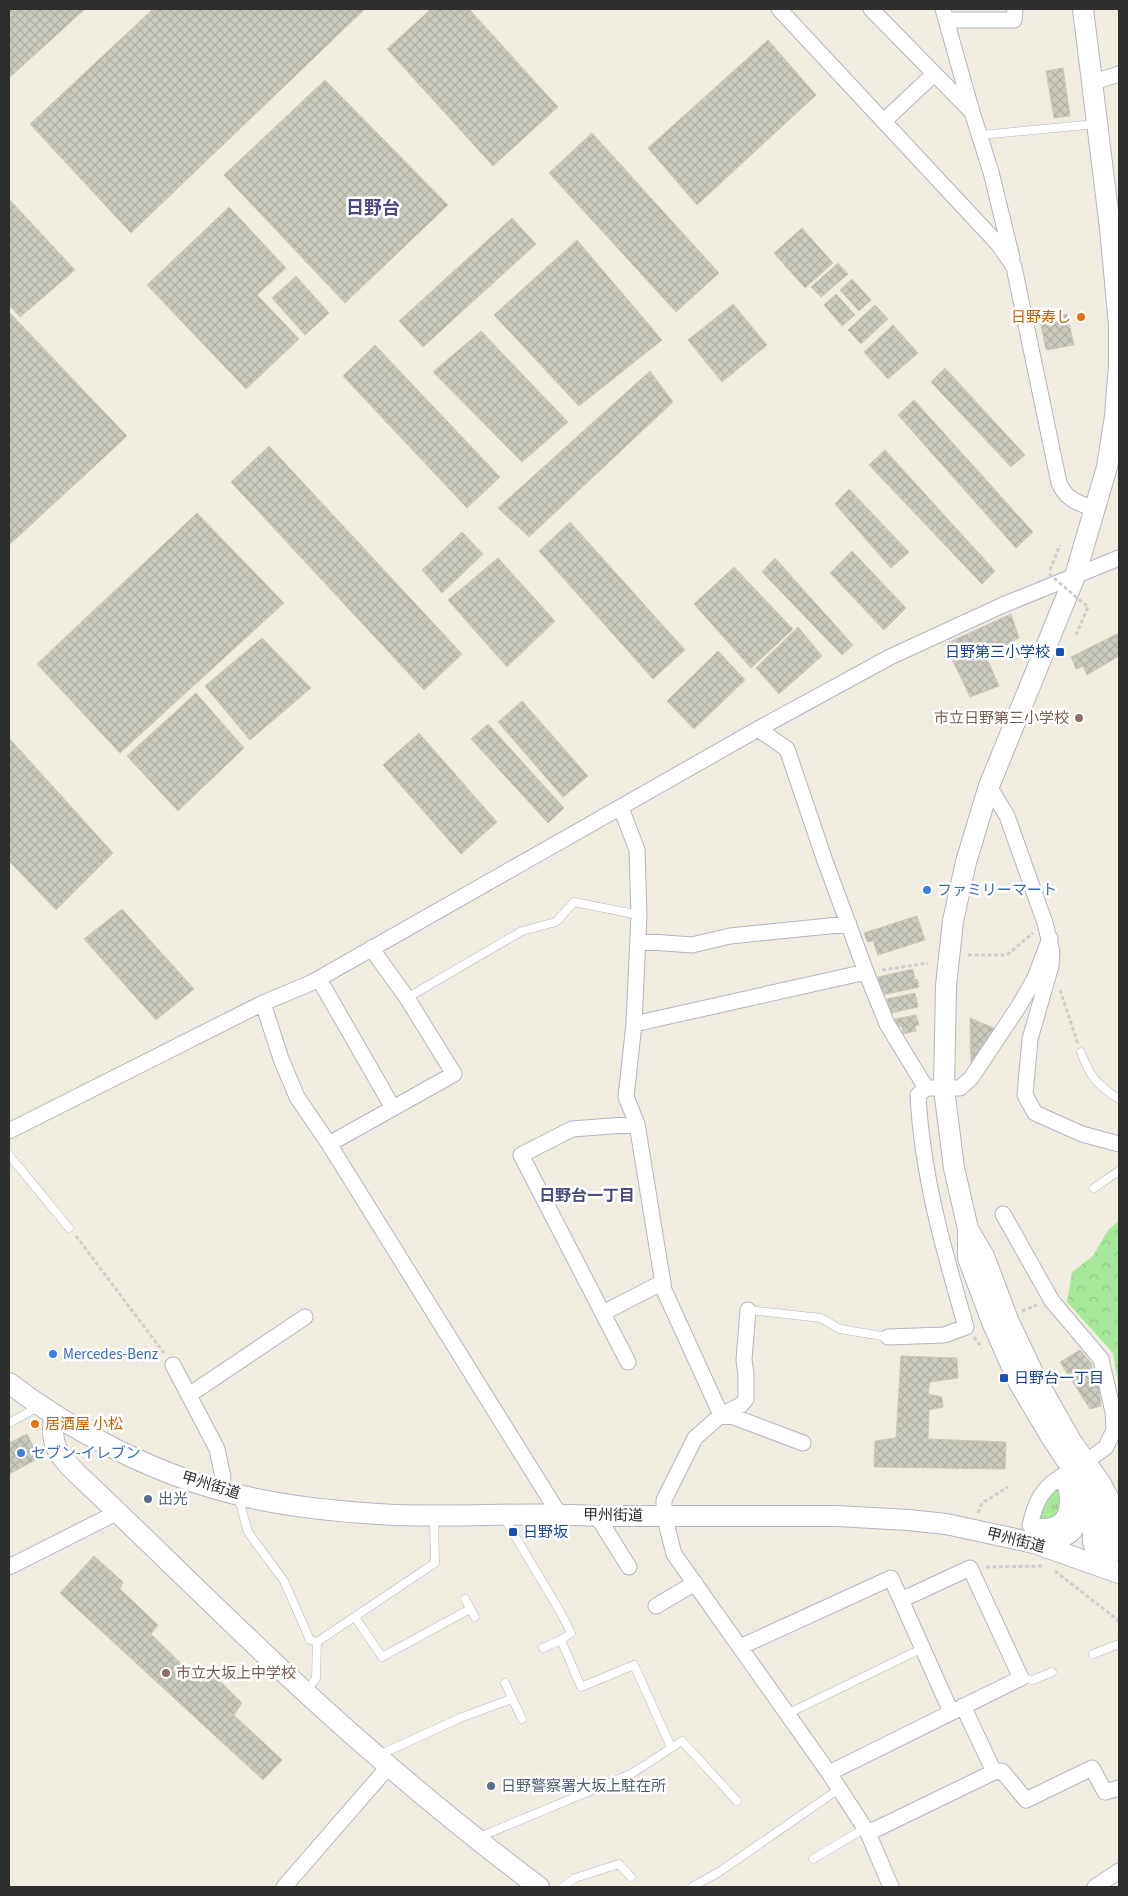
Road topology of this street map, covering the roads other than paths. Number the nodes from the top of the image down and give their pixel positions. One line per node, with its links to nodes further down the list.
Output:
1 (779, 9): 10 (street)
2 (871, 9): 6 (street)
3 (1015, 9): 5 (street)
4 (1082, 9): 8 (street)
5 (945, 14): 9 (street)
6 (934, 74): 9 (street); 10 (street)
7 (1119, 74): 8 (street)
8 (1091, 83): 11 (street)
9 (972, 112): 12 (street)
10 (884, 121): 13 (street)
11 (1097, 124): 12 (lane); 14 (street)
12 (980, 135): 13 (street)
13 (1014, 267): 15 (street)
14 (1119, 325): 15 (street)
15 (1095, 510): 17 (street)
16 (1119, 558): 17 (street)
17 (1075, 576): 18 (street); 19 (street)
18 (758, 730): 20 (street); 22 (street)
19 (989, 786): 23 (street); 32 (street)
20 (621, 808): 21 (street); 25 (street)
21 (639, 915): 24 (street); 28 (lane)
22 (849, 924): 24 (street); 26 (street)
23 (1050, 938): 32 (street); 38 (street)
24 (638, 941): 30 (street)
25 (371, 948): 27 (street); 28 (street)
26 (866, 972): 30 (street); 32 (street)
27 (318, 979): 29 (street); 34 (street)
28 (407, 998): 34 (street)
29 (263, 1003): 36 (street); 37 (street)
30 (634, 1024): 35 (street)
31 (1081, 1052): 33 (lane)
32 (935, 1089): 48 (street); 57 (street)
33 (1119, 1099)
34 (393, 1108): 37 (street)
35 (637, 1124): 44 (street); 46 (street)
36 (9, 1131)
37 (329, 1144): 60 (street)
38 (1119, 1144)
39 (9, 1155): 43 (lane)
40 (1119, 1171): 41 (lane)
41 (1094, 1188)
42 (1003, 1214): 57 (street)
43 (70, 1228)
44 (663, 1282): 46 (street); 54 (street)
45 (748, 1310): 48 (lane); 54 (street)
46 (603, 1313): 49 (street)
47 (305, 1317): 52 (street)
48 (888, 1337)
49 (628, 1362)
50 (173, 1365): 52 (street)
51 (9, 1383): 53 (street, 甲州街道)
52 (189, 1395): 58 (street)
53 (47, 1411): 55 (lane); 58 (street, 甲州街道); 59 (street)
54 (721, 1414): 56 (street); 62 (street)
55 (9, 1423)
56 (803, 1443)
57 (1074, 1470): 65 (street); 68 (street)
58 (229, 1492): 63 (street, 甲州街道); 77 (lane)
59 (118, 1512): 66 (street); 86 (street)
60 (559, 1514): 61 (street, 甲州街道); 64 (street, 甲州街道)
61 (502, 1515): 63 (street, 甲州街道); 76 (lane)
62 (664, 1515): 64 (street, 甲州街道); 65 (street, 甲州街道); 69 (street)
63 (434, 1516): 74 (lane)
64 (597, 1516): 67 (street)
65 (1034, 1542): 68 (street, 甲州街道)
66 (9, 1567)
67 (629, 1567)
68 (1111, 1570)
69 (695, 1583): 72 (street); 79 (street)
70 (464, 1599): 73 (lane)
71 (902, 1600): 79 (street); 81 (street); 84 (street)
72 (656, 1606)
73 (470, 1609): 74 (lane); 75 (lane)
74 (355, 1617): 77 (lane)
75 (475, 1617)
76 (561, 1640): 80 (lane); 91 (lane)
77 (317, 1642): 86 (lane)
78 (1119, 1644): 82 (lane)
79 (740, 1647): 89 (street)
80 (543, 1648)
81 (922, 1648): 88 (street); 89 (lane)
82 (1093, 1654)
83 (1052, 1672): 84 (lane)
84 (1021, 1678): 88 (street)
85 (505, 1683): 87 (lane)
86 (306, 1692): 92 (street)
87 (511, 1699): 90 (lane); 92 (lane)
88 (957, 1709): 93 (street); 94 (street)
89 (787, 1714): 94 (street)
90 (522, 1719)
91 (671, 1747): 97 (lane); 99 (lane)
92 (383, 1761): 99 (street); 103 (street)
93 (994, 1772): 95 (street); 98 (street)
94 (829, 1773): 96 (street)
95 (1119, 1788)
96 (839, 1789): 98 (street); 106 (lane)
97 (736, 1802)
98 (866, 1831): 100 (lane); 107 (street)
99 (476, 1839): 104 (street)
100 (812, 1859)
101 (1119, 1871): 108 (street)
102 (631, 1877): 105 (lane)
103 (284, 1887)
104 (538, 1887)
105 (563, 1887)
106 (692, 1887)
107 (891, 1887)
108 (1096, 1887)

